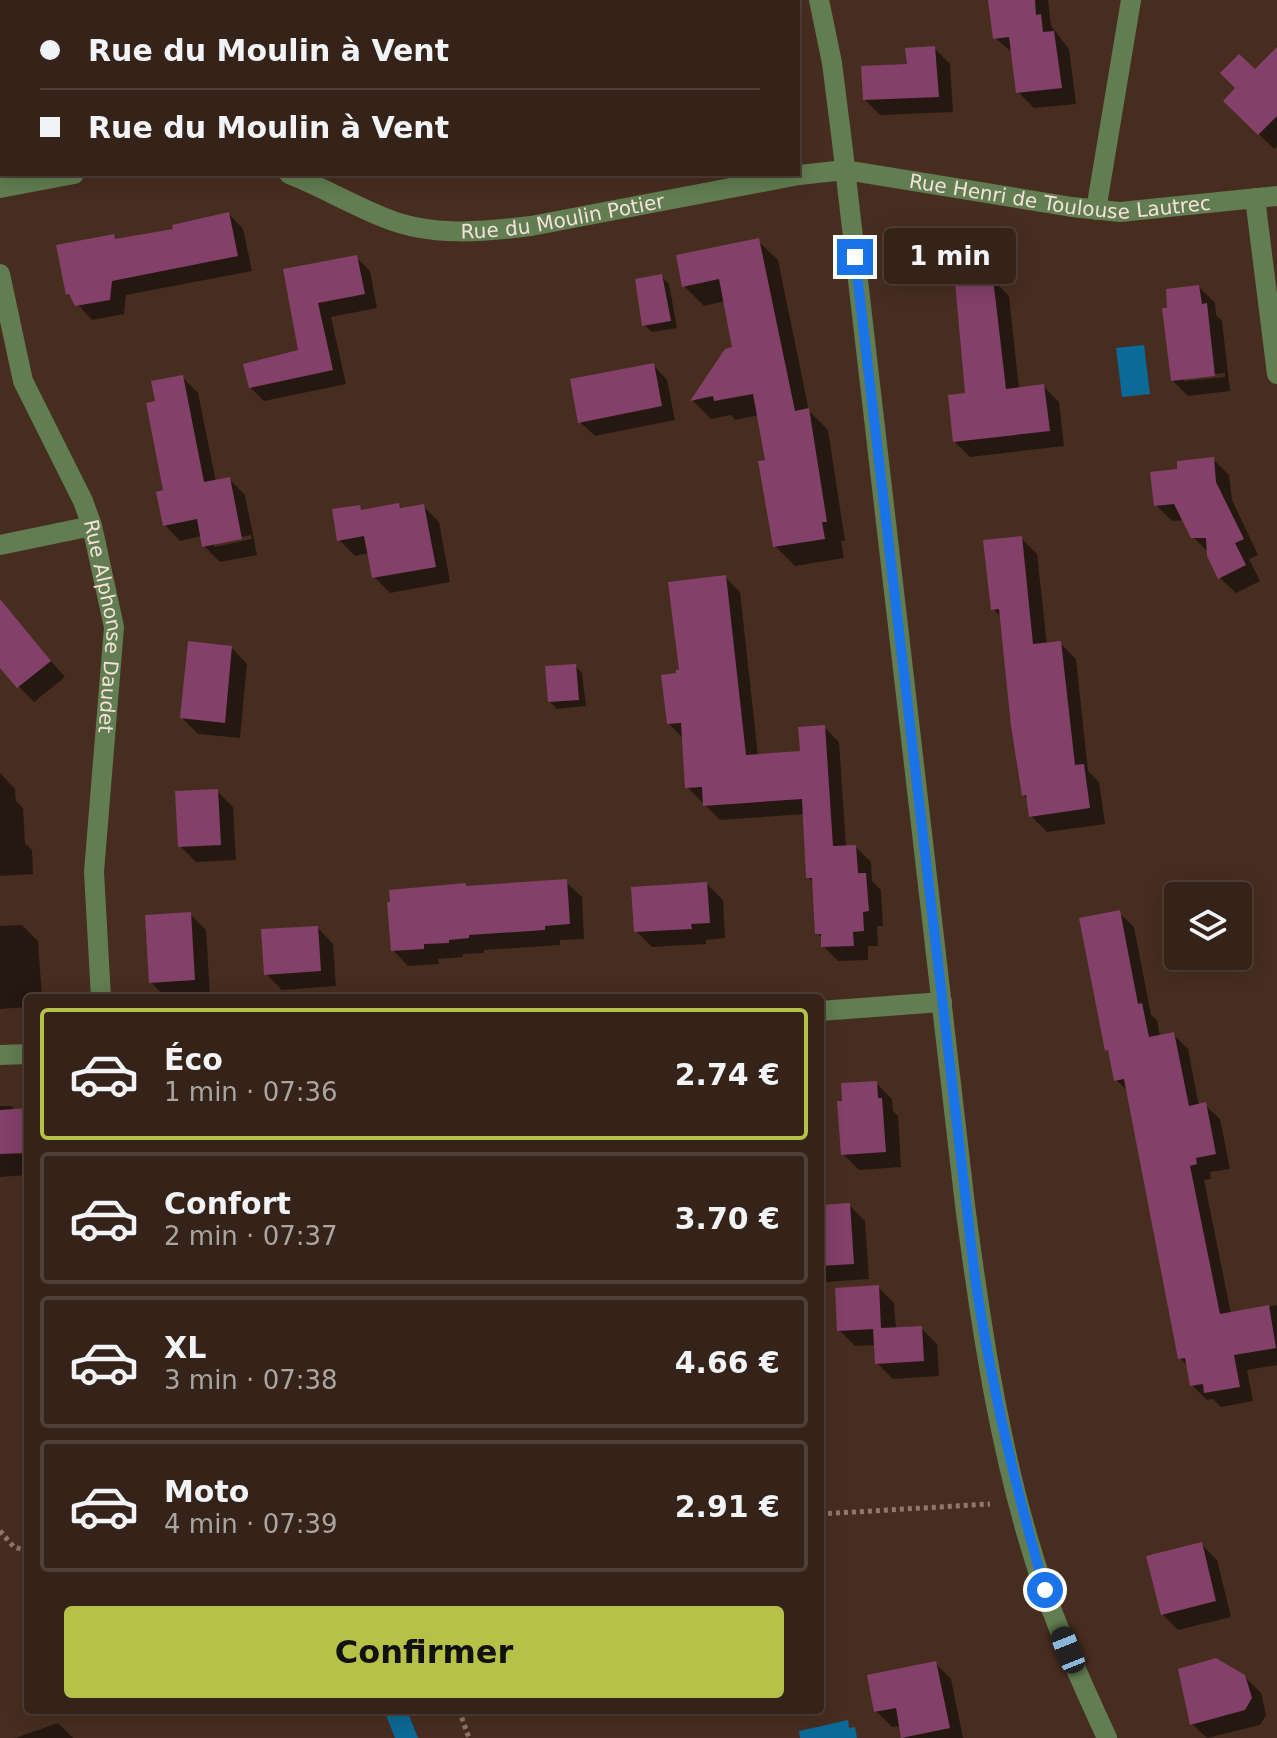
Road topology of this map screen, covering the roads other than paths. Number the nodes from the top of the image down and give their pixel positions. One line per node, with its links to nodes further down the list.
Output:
1 (819, 0): 3 (street)
2 (1131, 0): 11 (street)
3 (845, 170): 4 (street, Rue du Moulin Potier); 11 (street, Rue Henri de Toulouse Lautrec); 17 (street)
4 (800, 175)
5 (63, 176): 8 (street)
6 (293, 176): 7 (street, Rue du Moulin Potier)
7 (794, 176)
8 (0, 188)
9 (1277, 196): 10 (street, Rue Henri de Toulouse Lautrec)
10 (1255, 198): 11 (street, Rue Henri de Toulouse Lautrec); 13 (street)
11 (1096, 210)
12 (0, 274): 14 (street, Rue Alphonse Daudet)
13 (1277, 374)
14 (92, 526): 15 (street); 16 (street, Rue Alphonse Daudet)
15 (0, 545)
16 (101, 994)
17 (942, 1002): 18 (street); 21 (street)
18 (824, 1011)
19 (24, 1054): 20 (street)
20 (0, 1055)
21 (1107, 1738)

